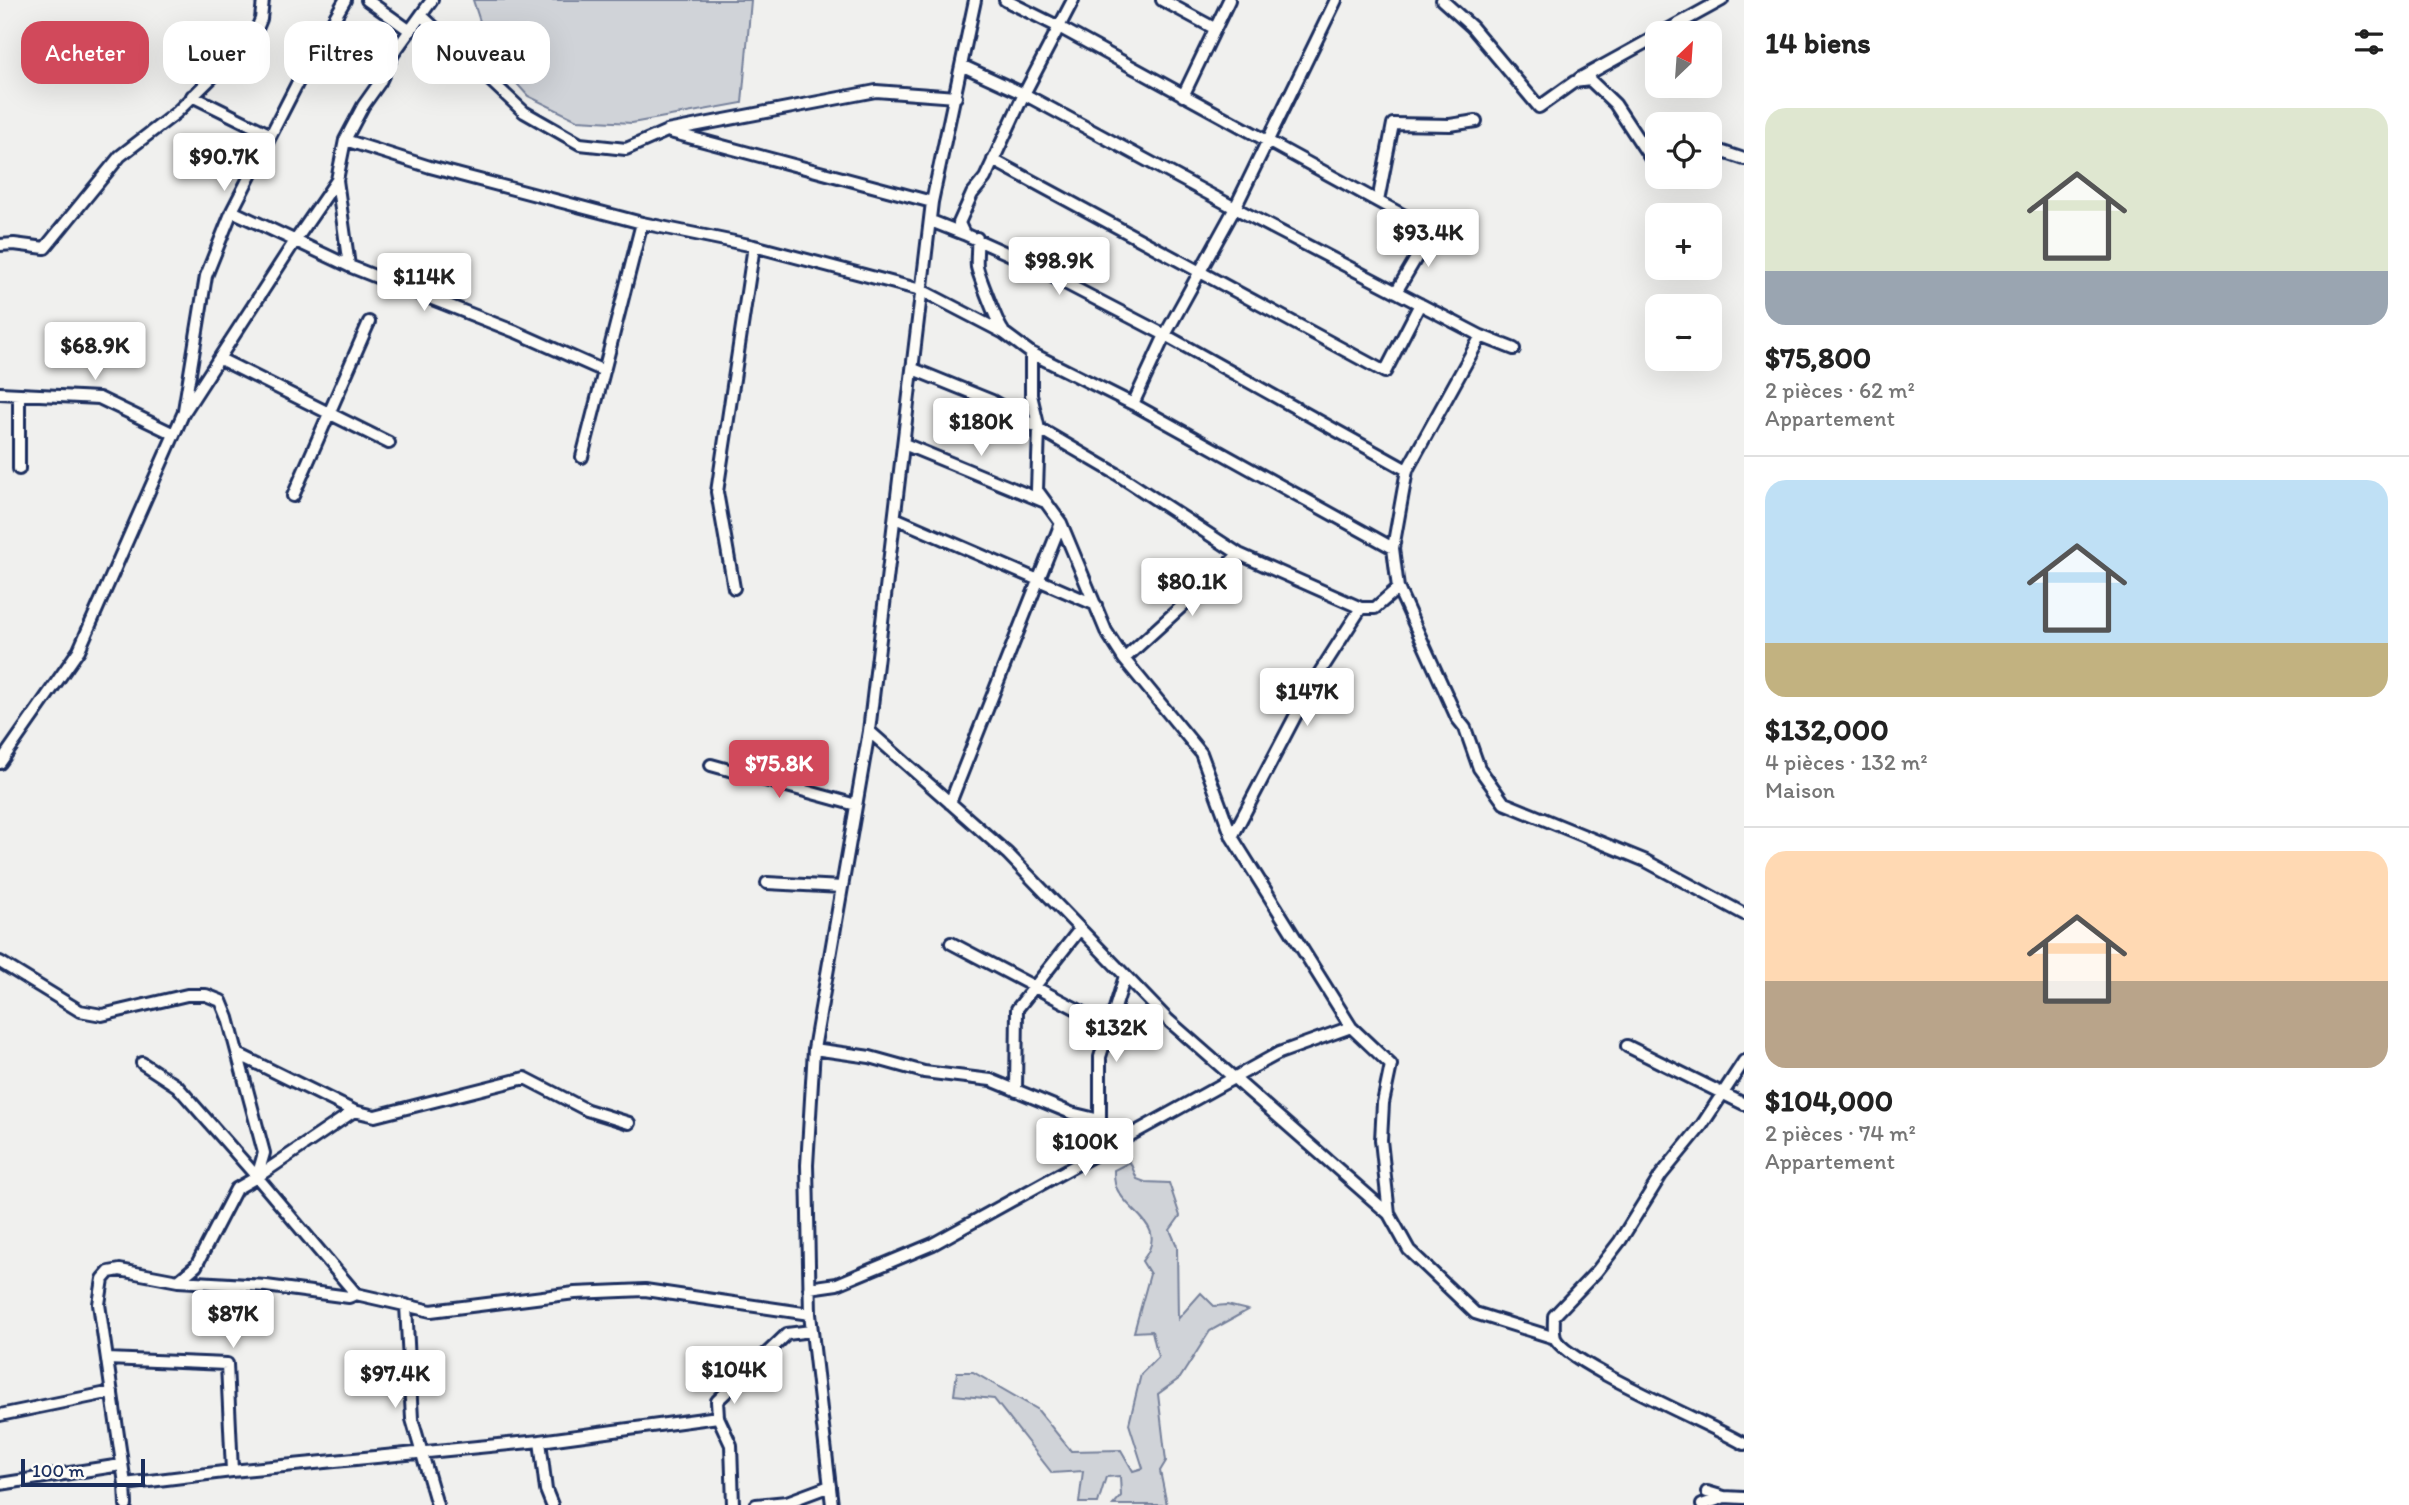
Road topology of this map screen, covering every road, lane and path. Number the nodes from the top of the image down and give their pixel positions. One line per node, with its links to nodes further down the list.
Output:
1 (263, 0): 22 (street)
2 (345, 0): 27 (street)
3 (367, 0): 17 (street)
4 (432, 0): 13 (street)
5 (975, 0): 19 (street)
6 (1005, 0): 15 (street)
7 (1073, 0): 15 (street)
8 (1162, 0): 16 (street)
9 (1229, 0): 16 (street)
10 (1336, 0): 29 (street)
11 (1442, 0): 20 (street)
12 (1722, 0): 14 (street)
13 (422, 16): 17 (street); 26 (street)
14 (1684, 21)
15 (1059, 27): 21 (street); 23 (street)
16 (1214, 27): 23 (street)
17 (410, 30): 28 (street)
18 (1645, 43): 20 (street)
19 (963, 66): 21 (street); 24 (street)
20 (1574, 82): 30 (street)
21 (1024, 94): 33 (street); 37 (street)
22 (192, 96): 27 (street); 44 (street)
23 (1183, 96): 29 (street)
24 (956, 97): 26 (street); 36 (street)
25 (1475, 121): 35 (street)
26 (667, 131): 36 (street)
27 (271, 135): 38 (street)
28 (345, 140): 34 (street); 40 (street)
29 (1267, 142): 35 (street); 37 (street)
30 (1645, 150)
31 (1722, 152): 32 (street)
32 (1744, 159)
33 (993, 160): 41 (street); 47 (street)
34 (337, 180): 43 (street); 46 (street)
35 (1378, 201): 49 (street)
36 (932, 202): 39 (street)
37 (1235, 208): 47 (street); 49 (street)
38 (232, 211): 43 (street); 63 (street)
39 (931, 221): 41 (street); 48 (street)
40 (642, 223): 45 (street); 59 (street)
41 (964, 234): 42 (street)
42 (977, 239): 52 (street); 53 (street)
43 (295, 241): 46 (street); 57 (street)
44 (0, 245)
45 (754, 246): 48 (street); 79 (street)
46 (349, 266): 59 (street)
47 (1199, 271): 50 (street); 53 (street)
48 (921, 290): 52 (street); 58 (street)
49 (1396, 292): 50 (street)
50 (1420, 304): 54 (street)
51 (369, 322): 64 (street)
52 (1004, 333): 56 (street)
53 (1165, 335): 62 (street); 71 (street)
54 (1481, 336): 55 (street); 71 (street)
55 (1514, 349)
56 (1031, 353): 62 (street); 65 (street)
57 (220, 359): 63 (street); 64 (street)
58 (913, 369): 65 (street); 68 (street)
59 (604, 371): 69 (street)
60 (0, 393): 61 (street)
61 (19, 394): 66 (street); 70 (street)
62 (1133, 404): 76 (street)
63 (183, 414): 66 (street)
64 (329, 414): 67 (street); 72 (street)
65 (1040, 429): 73 (street); 77 (street)
66 (174, 434): 85 (street)
67 (389, 443)
68 (904, 444): 73 (street); 74 (street)
69 (582, 457)
70 (19, 469)
71 (1407, 470): 76 (street)
72 (293, 496)
73 (1045, 502): 75 (street)
74 (895, 518): 78 (street); 84 (street)
75 (1061, 523): 78 (street); 81 (street)
76 (1394, 548): 80 (street)
77 (1239, 554): 82 (street); 83 (street)
78 (1038, 581): 81 (street); 87 (street)
79 (734, 588)
80 (1398, 588): 82 (street); 92 (street)
81 (1096, 605): 83 (street)
82 (1361, 608): 89 (street)
83 (1124, 659): 89 (street)
84 (869, 731): 87 (street); 88 (street)
85 (0, 762)
86 (711, 765): 88 (street)
87 (950, 803): 93 (street)
88 (856, 805): 91 (street)
89 (1232, 837): 99 (street)
90 (767, 883): 91 (street)
91 (842, 887): 101 (street)
92 (1744, 914)
93 (1080, 929): 96 (street); 97 (street)
94 (951, 943): 97 (street)
95 (0, 962): 102 (street)
96 (1125, 976): 98 (street); 105 (street)
97 (1035, 986): 98 (street); 106 (street)
98 (1109, 1026): 110 (street)
99 (1351, 1027): 105 (street); 114 (street)
100 (1628, 1046): 107 (street)
101 (814, 1049): 106 (street); 116 (street)
102 (237, 1055): 109 (street); 113 (street)
103 (1744, 1062): 107 (street)
104 (142, 1063): 113 (street)
105 (1234, 1078): 112 (street); 114 (street)
106 (1016, 1090): 110 (street)
107 (1723, 1094): 108 (street); 121 (street)
108 (1744, 1104)
109 (354, 1111): 111 (street); 113 (street)
110 (1100, 1120): 112 (street)
111 (629, 1123)
112 (1100, 1152): 116 (street)
113 (257, 1177): 115 (street); 117 (street)
114 (1389, 1214): 121 (street)
115 (178, 1281): 117 (street); 122 (street)
116 (809, 1288): 119 (street)
117 (356, 1294): 118 (street)
118 (406, 1305): 119 (street); 128 (street)
119 (810, 1314): 120 (street)
120 (811, 1331): 125 (street); 133 (street)
121 (1555, 1338): 127 (street)
122 (107, 1359): 123 (street); 130 (street)
123 (112, 1392): 124 (street); 129 (street)
124 (0, 1415)
125 (719, 1416): 126 (street); 140 (street)
126 (540, 1441): 128 (street); 139 (street)
127 (1744, 1444)
128 (421, 1451): 130 (street); 138 (street)
129 (121, 1465): 131 (street); 132 (street)
130 (232, 1471): 132 (street)
131 (0, 1484)
132 (125, 1484): 137 (street)
133 (830, 1486): 141 (street); 142 (street)
134 (1707, 1492): 135 (street)
135 (1724, 1497): 136 (street); 143 (street)
136 (1744, 1498)
137 (126, 1505)
138 (437, 1505)
139 (552, 1505)
140 (733, 1505)
141 (756, 1505)
142 (832, 1505)
143 (1702, 1505)

